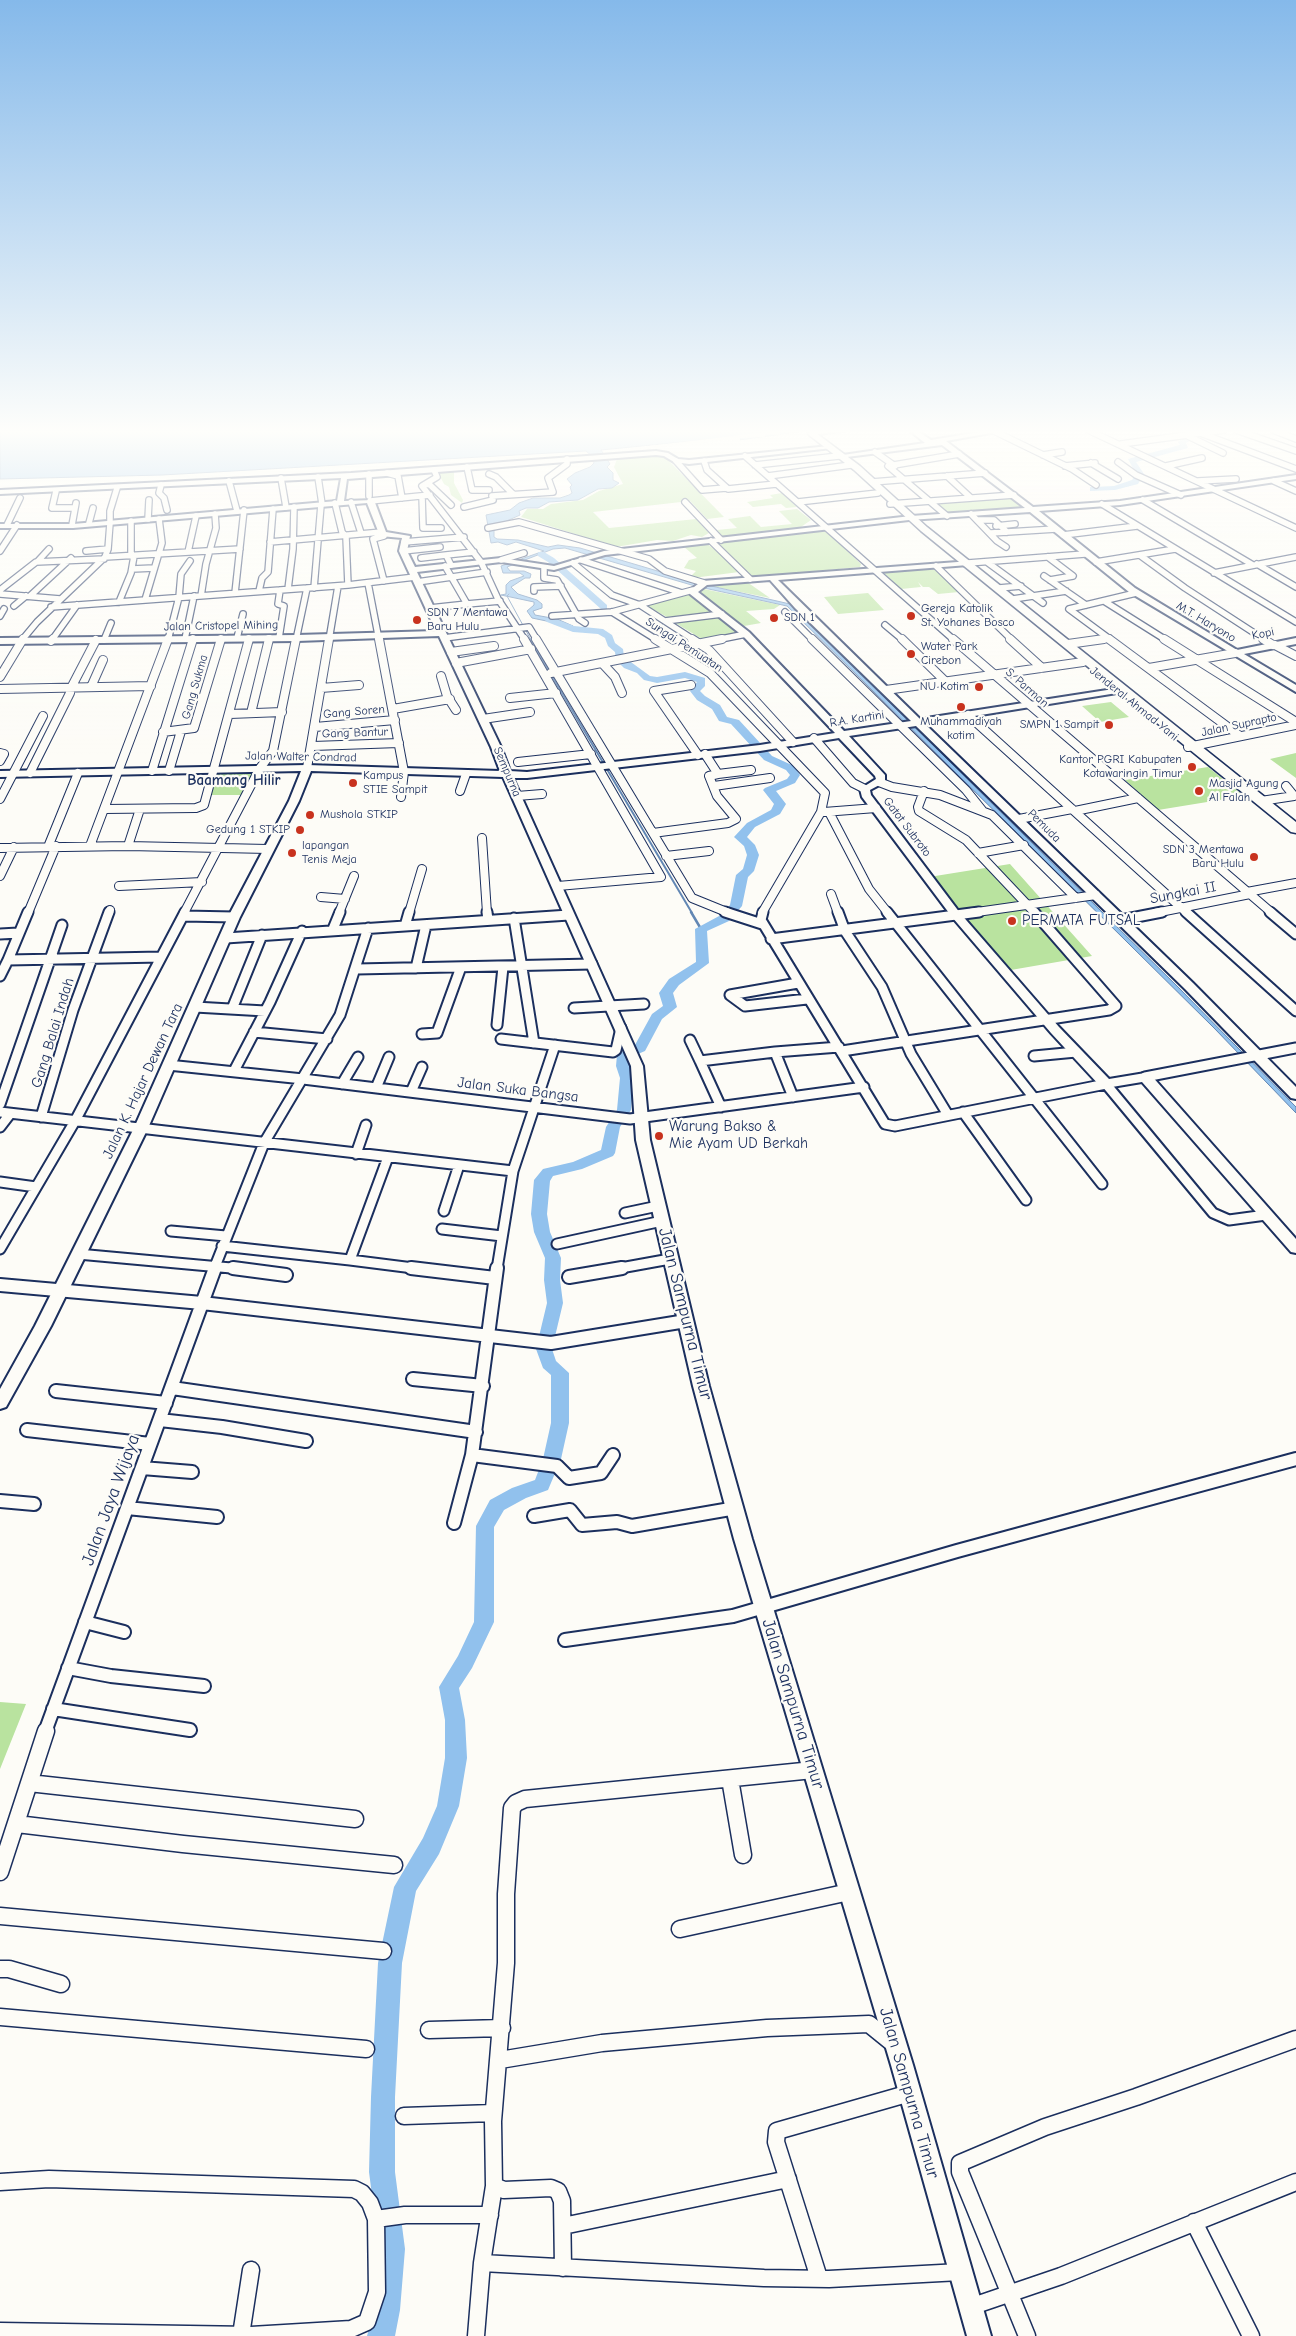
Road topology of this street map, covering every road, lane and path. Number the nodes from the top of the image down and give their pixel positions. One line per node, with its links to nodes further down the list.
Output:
1 (8, 539): 35 (street)
2 (109, 539): 32 (street)
3 (132, 539): 45 (street)
4 (162, 539): 43 (street)
5 (191, 539): 39 (street)
6 (213, 539): 37 (street)
7 (241, 539): 33 (street)
8 (306, 539): 23 (street)
9 (319, 539): 86 (street)
10 (346, 539): 80 (street)
11 (373, 539): 77 (street)
12 (404, 539): 28 (street)
13 (441, 539): 25 (street)
14 (465, 539): 40 (street)
15 (577, 539): 38 (street)
16 (730, 539): 24 (street)
17 (840, 539): 68 (street, S. Parman)
18 (934, 539): 60 (highway, Jenderal Ahmad Yani)
19 (997, 539): 30 (street)
20 (1067, 539): 42 (street, M.T. Haryono)
21 (1159, 539): 34 (street)
22 (1210, 539): 61 (street)
23 (293, 540): 27 (street); 88 (street)
24 (721, 540): 26 (street)
25 (418, 541): 28 (street)
26 (711, 541): 38 (street); 75 (street)
27 (270, 542): 91 (street)
28 (403, 547): 29 (street); 71 (street, Sempurna)
29 (440, 547)
30 (1006, 547)
31 (49, 549): 54 (street)
32 (108, 549): 36 (street); 50 (street)
33 (240, 549): 37 (street); 94 (street)
34 (1175, 549): 46 (street); 70 (street)
35 (0, 551)
36 (86, 551)
37 (210, 551): 39 (street); 99 (street)
38 (620, 551): 56 (street); 83 (street)
39 (188, 552): 43 (street)
40 (474, 552): 44 (street); 57 (street)
41 (524, 553): 53 (street)
42 (1085, 554): 47 (street); 59 (street, M.T. Haryono)
43 (158, 555): 45 (street); 65 (street)
44 (446, 555): 51 (street); 62 (street)
45 (133, 556): 50 (street); 67 (street)
46 (1141, 556): 59 (street); 150 (street)
47 (1048, 557): 58 (street); 76 (street)
48 (1296, 557): 52 (street)
49 (71, 558): 50 (street); 54 (street); 98 (street)
50 (104, 558): 102 (street)
51 (421, 558)
52 (1284, 559): 61 (street); 64 (street)
53 (504, 560): 57 (street); 66 (street)
54 (38, 561): 78 (street)
55 (190, 561): 101 (street)
56 (580, 561): 66 (street); 97 (street); 111 (street)
57 (481, 562): 62 (street); 69 (street)
58 (987, 562): 60 (street); 84 (street)
59 (1096, 562): 95 (street, M.T. Haryono)
60 (966, 565): 63 (street); 87 (highway, Jenderal Ahmad Yani); 159 (highway, Jenderal Ahmad Yani)
61 (1255, 565): 70 (street); 85 (street)
62 (448, 566): 71 (street); 73 (street)
63 (936, 566): 68 (street); 162 (street)
64 (1296, 566)
65 (154, 568): 67 (street); 104 (street)
66 (544, 568): 82 (street)
67 (132, 570): 107 (street)
68 (873, 570): 74 (street); 165 (street, S. Parman)
69 (487, 572): 73 (street); 105 (street)
70 (1214, 573): 126 (street)
71 (415, 576): 73 (street); 77 (street); 115 (street, Sempurna)
72 (1044, 576): 76 (street)
73 (451, 577): 109 (street)
74 (772, 578): 75 (street); 177 (street, Pemuda)
75 (750, 580): 83 (street)
76 (1050, 580): 93 (street)
77 (384, 581): 79 (street)
78 (3, 583): 89 (street)
79 (368, 583): 80 (street); 131 (street)
80 (348, 585): 81 (street)
81 (338, 586): 86 (street); 133 (street)
82 (561, 586): 92 (street); 120 (street)
83 (699, 586): 97 (street); 121 (street, Gatot Subroto)
84 (1021, 586): 87 (street); 100 (street)
85 (1296, 587)
86 (311, 588): 88 (street); 138 (street)
87 (999, 588): 103 (highway, Jenderal Ahmad Yani)
88 (288, 589): 90 (street)
89 (0, 590)
90 (280, 590): 91 (street); 137 (street)
91 (259, 591): 94 (street)
92 (534, 591)
93 (1066, 592): 100 (street); 112 (street)
94 (235, 593): 99 (street)
95 (1136, 593): 106 (street); 155 (street, M.T. Haryono)
96 (0, 594): 98 (street)
97 (682, 594): 111 (street)
98 (28, 596): 102 (street); 113 (street)
99 (197, 596): 101 (street); 141 (street)
100 (1035, 597): 103 (street); 108 (street)
101 (179, 598): 104 (street); 140 (street)
102 (60, 599): 114 (street)
103 (1013, 599): 149 (highway, Jenderal Ahmad Yani)
104 (145, 600): 107 (street)
105 (500, 601): 109 (street); 129 (street)
106 (1104, 601): 112 (street); 158 (street)
107 (119, 602): 110 (street)
108 (1043, 603)
109 (467, 604): 115 (street)
110 (77, 605): 114 (street); 147 (street)
111 (640, 605): 117 (street); 124 (street)
112 (1086, 605): 139 (street)
113 (14, 606)
114 (52, 607): 146 (street)
115 (430, 608): 132 (street, Sempurna)
116 (4, 609): 122 (street)
117 (614, 612): 120 (street); 153 (street, Sungai Pemuatan)
118 (785, 612): 196 (street)
119 (243, 614): 135 (street)
120 (577, 614): 123 (street); 125 (street)
121 (722, 614): 124 (street); 130 (street, Gatot Subroto)
122 (0, 616)
123 (552, 616)
124 (665, 620): 148 (street)
125 (585, 622)
126 (1296, 622)
127 (111, 623): 143 (street)
128 (885, 626): 168 (street)
129 (520, 628): 132 (street); 152 (street); 164 (street)
130 (746, 634): 148 (street); 200 (street, Gatot Subroto)
131 (378, 635): 132 (street, Jalan Cristopel Mihing); 133 (street, Jalan Cristopel Mihing); 184 (street)
132 (443, 635): 154 (street, Sempurna)
133 (330, 637): 138 (street, Jalan Cristopel Mihing); 173 (street)
134 (221, 638): 135 (street, Jalan Cristopel Mihing); 141 (street, Jalan Cristopel Mihing); 198 (street, Gang Sukma)
135 (237, 638): 142 (street, Jalan Cristopel Mihing)
136 (269, 638): 137 (street, Jalan Cristopel Mihing); 142 (street, Jalan Cristopel Mihing); 188 (street)
137 (279, 638): 138 (street, Jalan Cristopel Mihing)
138 (297, 638): 186 (street)
139 (1109, 638): 149 (street); 163 (street)
140 (168, 639): 141 (street, Jalan Cristopel Mihing); 143 (street, Jalan Cristopel Mihing); 171 (street)
141 (189, 639): 199 (street)
142 (250, 639): 189 (street)
143 (100, 640): 147 (street, Jalan Cristopel Mihing); 176 (street)
144 (1296, 640): 150 (street, Kopi)
145 (0, 641): 146 (street, Jalan Cristopel Mihing)
146 (22, 641): 147 (street, Jalan Cristopel Mihing); 167 (street)
147 (51, 641)
148 (699, 642): 153 (street); 203 (street)
149 (1068, 644): 207 (highway, Jenderal Ahmad Yani)
150 (1274, 645): 155 (street, Kopi); 156 (street)
151 (494, 646): 154 (street)
152 (531, 649): 160 (street); 164 (street)
153 (670, 649): 161 (street); 205 (street, Sungai Pemuatan)
154 (451, 652): 160 (street, Sempurna)
155 (1235, 653): 158 (street); 175 (street, M.T. Haryono)
156 (1296, 656)
157 (103, 660): 172 (street)
158 (1199, 660): 163 (street); 195 (street)
159 (1083, 662): 162 (street); 178 (highway, Jenderal Ahmad Yani)
160 (456, 663): 192 (street, Sempurna)
161 (602, 663): 164 (street); 180 (street)
162 (1042, 668): 165 (street)
163 (1149, 668): 201 (street)
164 (550, 673): 179 (street); 213 (street)
165 (994, 674): 168 (street); 183 (street, S. Parman)
166 (441, 676): 182 (street)
167 (0, 677)
168 (946, 682): 177 (street)
169 (358, 685): 173 (street)
170 (691, 685): 210 (street)
171 (151, 686): 172 (street); 220 (street)
172 (91, 687): 176 (street)
173 (321, 688): 197 (street)
174 (0, 689): 176 (street)
175 (1296, 689)
176 (71, 690): 225 (street)
177 (886, 690): 194 (street, Pemuda)
178 (1117, 690): 183 (street, R.A. Kartini); 207 (highway, Jenderal Ahmad Yani)
179 (556, 693): 181 (street); 209 (street)
180 (622, 693)
181 (510, 698)
182 (450, 699): 184 (street); 185 (street)
183 (1029, 705): 190 (street, R.A. Kartini); 239 (street, S. Parman)
184 (393, 709): 193 (street)
185 (456, 710)
186 (282, 712): 188 (street); 214 (street)
187 (530, 712): 192 (street)
188 (251, 713): 189 (street)
189 (230, 714): 216 (street)
190 (968, 715): 194 (street, R.A. Kartini); 246 (street)
191 (43, 716): 224 (street)
192 (483, 718): 228 (street, Sempurna)
193 (395, 720): 197 (street, Gang Soren); 204 (street)
194 (917, 722): 196 (street, R.A. Kartini); 248 (street, Pemuda)
195 (1296, 724): 201 (street, Jalan Suprapto)
196 (899, 725): 200 (street, R.A. Kartini); 245 (street)
197 (315, 727): 206 (street)
198 (181, 731): 199 (street, Gang Sukma); 219 (street, Gang Sukma)
199 (163, 732): 218 (street)
200 (842, 734): 202 (street, R.A. Kartini); 230 (street, Gatot Subroto)
201 (1240, 736): 207 (street, Jalan Suprapto)
202 (814, 738): 203 (street, R.A. Kartini); 233 (street)
203 (792, 742): 205 (street, R.A. Kartini)
204 (399, 743): 206 (street, Gang Bantur); 221 (street)
205 (781, 744): 210 (street, R.A. Kartini); 247 (street, Sungai Pemuatan)
206 (312, 746): 215 (street)
207 (1190, 746): 241 (highway, Jenderal Ahmad Yani); 251 (highway, Jenderal Ahmad Yani)
208 (0, 753): 211 (street)
209 (592, 754): 212 (street); 213 (street)
210 (701, 755): 213 (street, R.A. Kartini); 227 (street)
211 (0, 761)
212 (518, 762)
213 (605, 766): 228 (street, Jalan Walter Condrad); 250 (street); 270 (street)
214 (260, 768): 215 (street, Jalan Walter Condrad); 216 (street, Jalan Walter Condrad); 258 (street)
215 (307, 768): 221 (street, Jalan Walter Condrad); 260 (street, Jalan K. Hajar Dewan Tara)
216 (213, 769): 219 (street, Jalan Walter Condrad); 244 (street)
217 (751, 770): 227 (street)
218 (152, 771): 219 (street, Jalan Walter Condrad); 220 (street, Jalan Walter Condrad)
219 (168, 771)
220 (119, 772): 222 (street, Jalan Walter Condrad); 243 (street)
221 (404, 772): 226 (street, Jalan Walter Condrad); 238 (street)
222 (78, 773): 225 (street, Jalan Walter Condrad); 257 (street)
223 (0, 774): 224 (street, Jalan Walter Condrad)
224 (14, 774): 225 (street, Jalan Walter Condrad); 240 (street)
225 (30, 774)
226 (466, 774): 228 (street, Jalan Walter Condrad); 235 (street)
227 (718, 774): 231 (street)
228 (507, 776): 237 (street, Sempurna)
229 (770, 778): 231 (street)
230 (879, 782): 233 (street, Gatot Subroto); 234 (street)
231 (714, 786): 250 (street)
232 (1286, 786): 241 (street)
233 (864, 789): 242 (street, Gatot Subroto)
234 (924, 791): 245 (street); 262 (street)
235 (460, 792)
236 (542, 794): 237 (street)
237 (517, 796): 270 (street, Sempurna)
238 (401, 797)
239 (1138, 798): 246 (street); 271 (street, S. Parman)
240 (0, 800)
241 (1261, 801): 249 (highway, Jenderal Ahmad Yani)
242 (876, 808): 247 (street); 279 (street, Gatot Subroto)
243 (106, 809): 244 (street); 253 (street)
244 (140, 809): 254 (street)
245 (982, 810): 255 (street)
246 (1074, 810): 248 (street); 277 (street)
247 (825, 812): 286 (street); 287 (street)
248 (1019, 819): 273 (street, Pemuda)
249 (1296, 829)
250 (653, 832): 263 (street)
251 (1296, 837)
252 (482, 838): 284 (street)
253 (90, 846): 254 (street); 257 (street)
254 (128, 846): 258 (street)
255 (1024, 846): 262 (street); 273 (street)
256 (14, 847): 257 (street); 259 (street); 265 (street)
257 (52, 847): 295 (street)
258 (219, 847): 260 (street); 267 (street)
259 (0, 848)
260 (268, 849): 282 (street, Jalan K. Hajar Dewan Tara)
261 (709, 851): 263 (street)
262 (978, 853): 276 (street)
263 (666, 856): 287 (street)
264 (422, 869): 290 (street)
265 (0, 876)
266 (354, 876): 275 (street)
267 (202, 882): 269 (street); 281 (street)
268 (1296, 882): 271 (street, Sungkai II)
269 (119, 886)
270 (558, 886): 280 (street, Sempurna)
271 (1248, 893): 277 (street, Sungkai II); 297 (street, S. Parman)
272 (831, 894): 294 (street)
273 (1085, 896): 276 (street); 285 (street, Pemuda)
274 (321, 898): 275 (street)
275 (345, 900): 292 (street)
276 (1028, 905): 279 (street); 321 (street)
277 (1181, 907): 285 (street, Sungkai II); 320 (street)
278 (110, 910): 302 (street, Gang Balai Indah)
279 (956, 914): 286 (street); 321 (street, Gatot Subroto)
280 (570, 915): 283 (street); 305 (street, Sempurna)
281 (184, 916): 282 (street); 301 (street)
282 (234, 917): 299 (street, Jalan K. Hajar Dewan Tara)
283 (514, 918): 284 (street); 306 (street)
284 (488, 920): 289 (street)
285 (1121, 920): 340 (street, Pemuda)
286 (894, 923): 294 (street); 324 (street)
287 (762, 924): 300 (street)
288 (62, 925): 303 (street)
289 (426, 925): 290 (street); 309 (street)
290 (405, 926): 291 (street)
291 (368, 928): 292 (street); 310 (street, Jalan Jaya Wijaya)
292 (333, 929): 293 (street)
293 (302, 931): 298 (street); 319 (street)
294 (844, 931): 300 (street); 330 (street)
295 (18, 933): 296 (street); 304 (street)
296 (0, 934)
297 (1296, 934)
298 (262, 935): 299 (street); 318 (street)
299 (226, 938): 315 (street, Jalan K. Hajar Dewan Tara)
300 (771, 939): 312 (street)
301 (161, 957): 302 (street); 364 (street)
302 (92, 958): 303 (street); 362 (street, Gang Balai Indah)
303 (51, 959): 304 (street); 356 (street)
304 (8, 960): 311 (street)
305 (592, 964): 306 (street); 316 (street, Sempurna)
306 (521, 966): 308 (street); 331 (street)
307 (461, 967): 308 (street); 309 (street); 326 (street)
308 (503, 967): 322 (street)
309 (416, 968): 310 (street)
310 (356, 969): 327 (street, Jalan Jaya Wijaya)
311 (0, 976)
312 (798, 983): 313 (street); 313 (street)
313 (807, 999): 334 (street)
314 (644, 1004): 316 (street)
315 (195, 1007): 318 (street); 342 (street, Jalan K. Hajar Dewan Tara)
316 (611, 1007): 317 (street); 323 (street, Sempurna)
317 (574, 1008)
318 (232, 1009): 319 (street)
319 (265, 1011): 325 (street)
320 (1296, 1011)
321 (1045, 1018): 324 (street); 336 (street, Gatot Subroto)
322 (497, 1025)
323 (621, 1028): 332 (street); 343 (street, Sempurna)
324 (979, 1030): 330 (street); 355 (street)
325 (254, 1032): 327 (street); 345 (street)
326 (422, 1034)
327 (327, 1039): 347 (street, Jalan Jaya Wijaya)
328 (501, 1039): 331 (street)
329 (690, 1040): 341 (street)
330 (906, 1040): 334 (street); 361 (street)
331 (534, 1042): 332 (street)
332 (555, 1045): 357 (street)
333 (1296, 1048): 340 (street)
334 (840, 1049): 335 (street); 350 (street)
335 (775, 1052): 341 (street); 354 (street)
336 (1076, 1052): 337 (street); 349 (street, Gatot Subroto)
337 (1034, 1056)
338 (358, 1057): 348 (street)
339 (389, 1057): 351 (street)
340 (1253, 1057): 346 (street); 353 (street, Pemuda)
341 (700, 1061): 358 (street)
342 (168, 1065): 345 (street, Jalan Suka Bangsa); 367 (street, Jalan K. Hajar Dewan Tara)
343 (637, 1066): 363 (street, Jalan Sampurna Timur)
344 (422, 1068): 352 (street)
345 (234, 1071): 347 (street, Jalan Suka Bangsa)
346 (1145, 1077): 349 (street); 380 (street)
347 (303, 1079): 348 (street, Jalan Suka Bangsa); 368 (street, Jalan Jaya Wijaya)
348 (342, 1084): 351 (street, Jalan Suka Bangsa)
349 (1106, 1084): 355 (street); 380 (street)
350 (864, 1087): 354 (street, Jalan Suka Bangsa); 361 (street)
351 (376, 1088): 352 (street, Jalan Suka Bangsa)
352 (411, 1092): 357 (street, Jalan Suka Bangsa)
353 (1296, 1095)
354 (793, 1097): 358 (street, Jalan Suka Bangsa)
355 (1035, 1098): 359 (street); 374 (street)
356 (0, 1104)
357 (534, 1107): 363 (street, Jalan Suka Bangsa); 372 (street)
358 (721, 1107): 363 (street, Jalan Suka Bangsa)
359 (963, 1112): 361 (street); 376 (street)
360 (5, 1113): 362 (street); 366 (street)
361 (948, 1115)
362 (41, 1117): 364 (street)
363 (635, 1119): 379 (street, Jalan Sampurna Timur)
364 (75, 1121): 367 (street); 375 (street)
365 (366, 1125): 369 (street)
366 (0, 1127)
367 (141, 1128): 368 (street); 388 (street, Jalan K. Hajar Dewan Tara)
368 (264, 1143): 369 (street); 384 (street, Jalan Jaya Wijaya)
369 (356, 1154): 370 (street)
370 (388, 1157): 371 (street); 390 (street)
371 (459, 1165): 372 (street); 377 (street)
372 (513, 1172): 383 (street)
373 (0, 1182): 375 (street)
374 (1102, 1184)
375 (36, 1187): 387 (street)
376 (1026, 1200)
377 (444, 1211)
378 (625, 1213): 379 (street)
379 (660, 1213): 385 (street); 389 (street, Jalan Sampurna Timur)
380 (1266, 1215): 386 (street)
381 (442, 1229): 383 (street)
382 (171, 1231): 384 (street)
383 (502, 1236): 394 (street)
384 (224, 1241): 390 (street); 391 (street, Jalan Jaya Wijaya)
385 (558, 1244)
386 (1296, 1248)
387 (0, 1249)
388 (78, 1254): 391 (street); 396 (street, Jalan K. Hajar Dewan Tara)
389 (670, 1259): 393 (street); 398 (street, Jalan Sampurna Timur)
390 (350, 1260): 394 (street)
391 (215, 1265): 392 (street); 397 (street, Jalan Jaya Wijaya)
392 (286, 1275)
393 (569, 1277)
394 (495, 1278): 399 (street)
395 (0, 1285): 396 (street)
396 (60, 1290): 397 (street); 404 (street, Jalan K. Hajar Dewan Tara)
397 (202, 1303): 399 (street); 402 (street, Jalan Jaya Wijaya)
398 (686, 1321): 399 (street); 419 (street, Jalan Sampurna Timur)
399 (488, 1337): 401 (street)
400 (413, 1378): 401 (street)
401 (483, 1386): 408 (street)
402 (172, 1388): 405 (street, Jalan Jaya Wijaya); 408 (street)
403 (56, 1391): 405 (street)
404 (0, 1403)
405 (166, 1403): 406 (street, Jalan Jaya Wijaya)
406 (160, 1420): 409 (street); 410 (street, Jalan Jaya Wijaya)
407 (28, 1430): 410 (street)
408 (476, 1432): 411 (street)
409 (306, 1441)
410 (150, 1444): 414 (street, Jalan Jaya Wijaya)
411 (472, 1455): 412 (street); 422 (street)
412 (613, 1455)
413 (1296, 1459): 423 (street)
414 (142, 1468): 415 (street); 418 (street, Jalan Jaya Wijaya)
415 (192, 1472)
416 (0, 1501): 417 (street)
417 (34, 1504)
418 (127, 1508): 421 (street); 424 (street, Jalan Jaya Wijaya)
419 (736, 1508): 420 (street); 423 (street, Jalan Sampurna Timur)
420 (534, 1516)
421 (217, 1517)
422 (454, 1523)
423 (764, 1608): 426 (street); 431 (street, Jalan Sampurna Timur)
424 (85, 1622): 425 (street); 427 (street, Jalan Jaya Wijaya)
425 (124, 1632)
426 (565, 1640)
427 (68, 1668): 428 (street); 429 (street, Jalan Jaya Wijaya)
428 (204, 1686)
429 (53, 1709): 430 (street); 433 (street, Jalan Jaya Wijaya)
430 (190, 1730)
431 (813, 1770): 432 (street); 440 (street, Jalan Sampurna Timur)
432 (730, 1779): 437 (street); 447 (street)
433 (29, 1783): 434 (street); 435 (street, Jalan Jaya Wijaya)
434 (355, 1819)
435 (16, 1824): 436 (street, Jalan Jaya Wijaya); 438 (street)
436 (4, 1845): 439 (street, Jalan Jaya Wijaya)
437 (743, 1855)
438 (394, 1865)
439 (0, 1872)
440 (849, 1892): 442 (street); 450 (street, Jalan Sampurna Timur)
441 (0, 1916): 443 (street)
442 (680, 1929)
443 (383, 1951)
444 (0, 1969): 445 (street)
445 (61, 1984)
446 (0, 2017): 451 (street)
447 (502, 2028): 448 (street); 452 (street)
448 (429, 2030)
449 (1296, 2040): 469 (street)
450 (896, 2046): 452 (street); 453 (street, Jalan Sampurna Timur)
451 (366, 2049)
452 (500, 2060): 454 (street)
453 (910, 2093): 456 (street); 467 (street, Jalan Sampurna Timur)
454 (494, 2113): 455 (street); 459 (street)
455 (404, 2116)
456 (788, 2179): 463 (street); 468 (street)
457 (0, 2182): 461 (street)
458 (1296, 2182): 462 (street)
459 (494, 2186): 460 (street); 463 (street)
460 (490, 2215): 461 (street); 464 (street)
461 (379, 2219): 472 (street)
462 (1194, 2222): 469 (street); 476 (street)
463 (563, 2226): 465 (street)
464 (482, 2263): 465 (street); 473 (street)
465 (563, 2268): 468 (street)
466 (251, 2270): 472 (street)
467 (960, 2272): 468 (street); 470 (street, Jalan Sampurna Timur)
468 (819, 2278)
469 (1010, 2293): 470 (street); 475 (street)
470 (970, 2307): 474 (street, Jalan Sampurna Timur)
471 (0, 2331): 472 (street)
472 (241, 2335)
473 (476, 2336)
474 (979, 2336)
475 (1027, 2336)
476 (1251, 2336)

